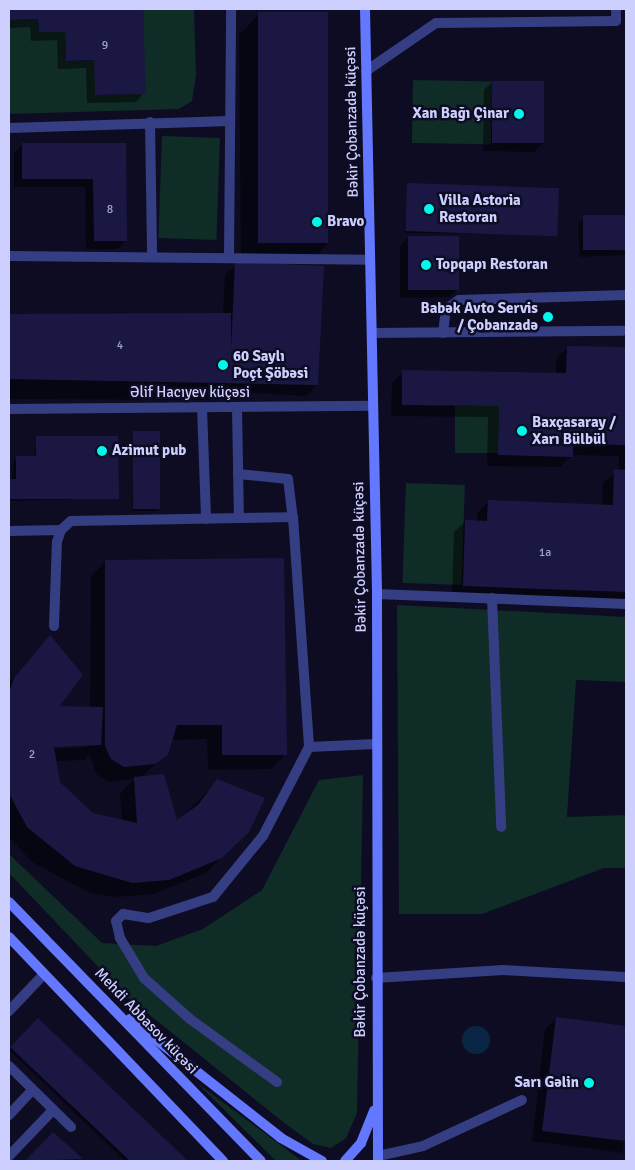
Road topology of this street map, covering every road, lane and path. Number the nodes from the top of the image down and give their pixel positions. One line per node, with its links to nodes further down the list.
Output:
1 (231, 9): 5 (lane)
2 (365, 9): 4 (street, Bəkir Çobanzadə küçəsi)
3 (616, 9): 4 (lane)
4 (366, 71): 11 (street, Bəkir Çobanzadə küçəsi)
5 (230, 121): 6 (lane); 10 (lane)
6 (150, 122): 7 (lane); 9 (lane)
7 (9, 128)
8 (9, 256): 9 (lane)
9 (152, 256): 10 (lane)
10 (230, 256): 11 (lane)
11 (370, 260): 14 (street, Bəkir Çobanzadə küçəsi)
12 (626, 295): 15 (lane)
13 (623, 331): 15 (lane)
14 (372, 333): 15 (lane); 16 (street, Bəkir Çobanzadə küçəsi)
15 (442, 333)
16 (372, 406): 18 (lane, Əlif Hacıyev küçəsi); 26 (street, Bəkir Çobanzadə küçəsi)
17 (202, 408): 18 (lane, Əlif Hacıyev küçəsi); 19 (lane, Əlif Hacıyev küçəsi); 22 (lane)
18 (237, 408): 20 (lane)
19 (9, 409)
20 (238, 474): 21 (lane); 23 (lane)
21 (293, 517): 23 (lane); 31 (lane)
22 (206, 518): 23 (lane); 24 (lane)
23 (239, 518)
24 (60, 530): 25 (lane); 29 (lane)
25 (9, 531)
26 (377, 594): 27 (lane); 30 (street, Bəkir Çobanzadə küçəsi)
27 (492, 598): 28 (lane); 32 (lane)
28 (626, 604)
29 (54, 626)
30 (376, 744): 31 (lane); 37 (street, Bəkir Çobanzadə küçəsi)
31 (309, 747): 41 (lane)
32 (501, 827)
33 (9, 902): 38 (street, Mehdi Abbasov küçəsi)
34 (9, 937): 35 (street)
35 (44, 974): 39 (lane); 51 (street)
36 (626, 977): 37 (lane)
37 (376, 978): 44 (street, Bəkir Çobanzadə küçəsi)
38 (97, 993): 52 (street, Mehdi Abbasov küçəsi); 53 (street)
39 (9, 1010)
40 (9, 1066): 42 (lane)
41 (277, 1082)
42 (32, 1090): 45 (lane); 46 (lane)
43 (522, 1100): 49 (lane)
44 (376, 1105): 49 (street, Bəkir Çobanzadə küçəsi); 50 (street)
45 (53, 1110): 47 (lane); 48 (lane)
46 (9, 1115)
47 (71, 1127)
48 (9, 1156)
49 (376, 1159)
50 (345, 1160)
51 (223, 1161)
52 (261, 1161)
53 (322, 1161)

